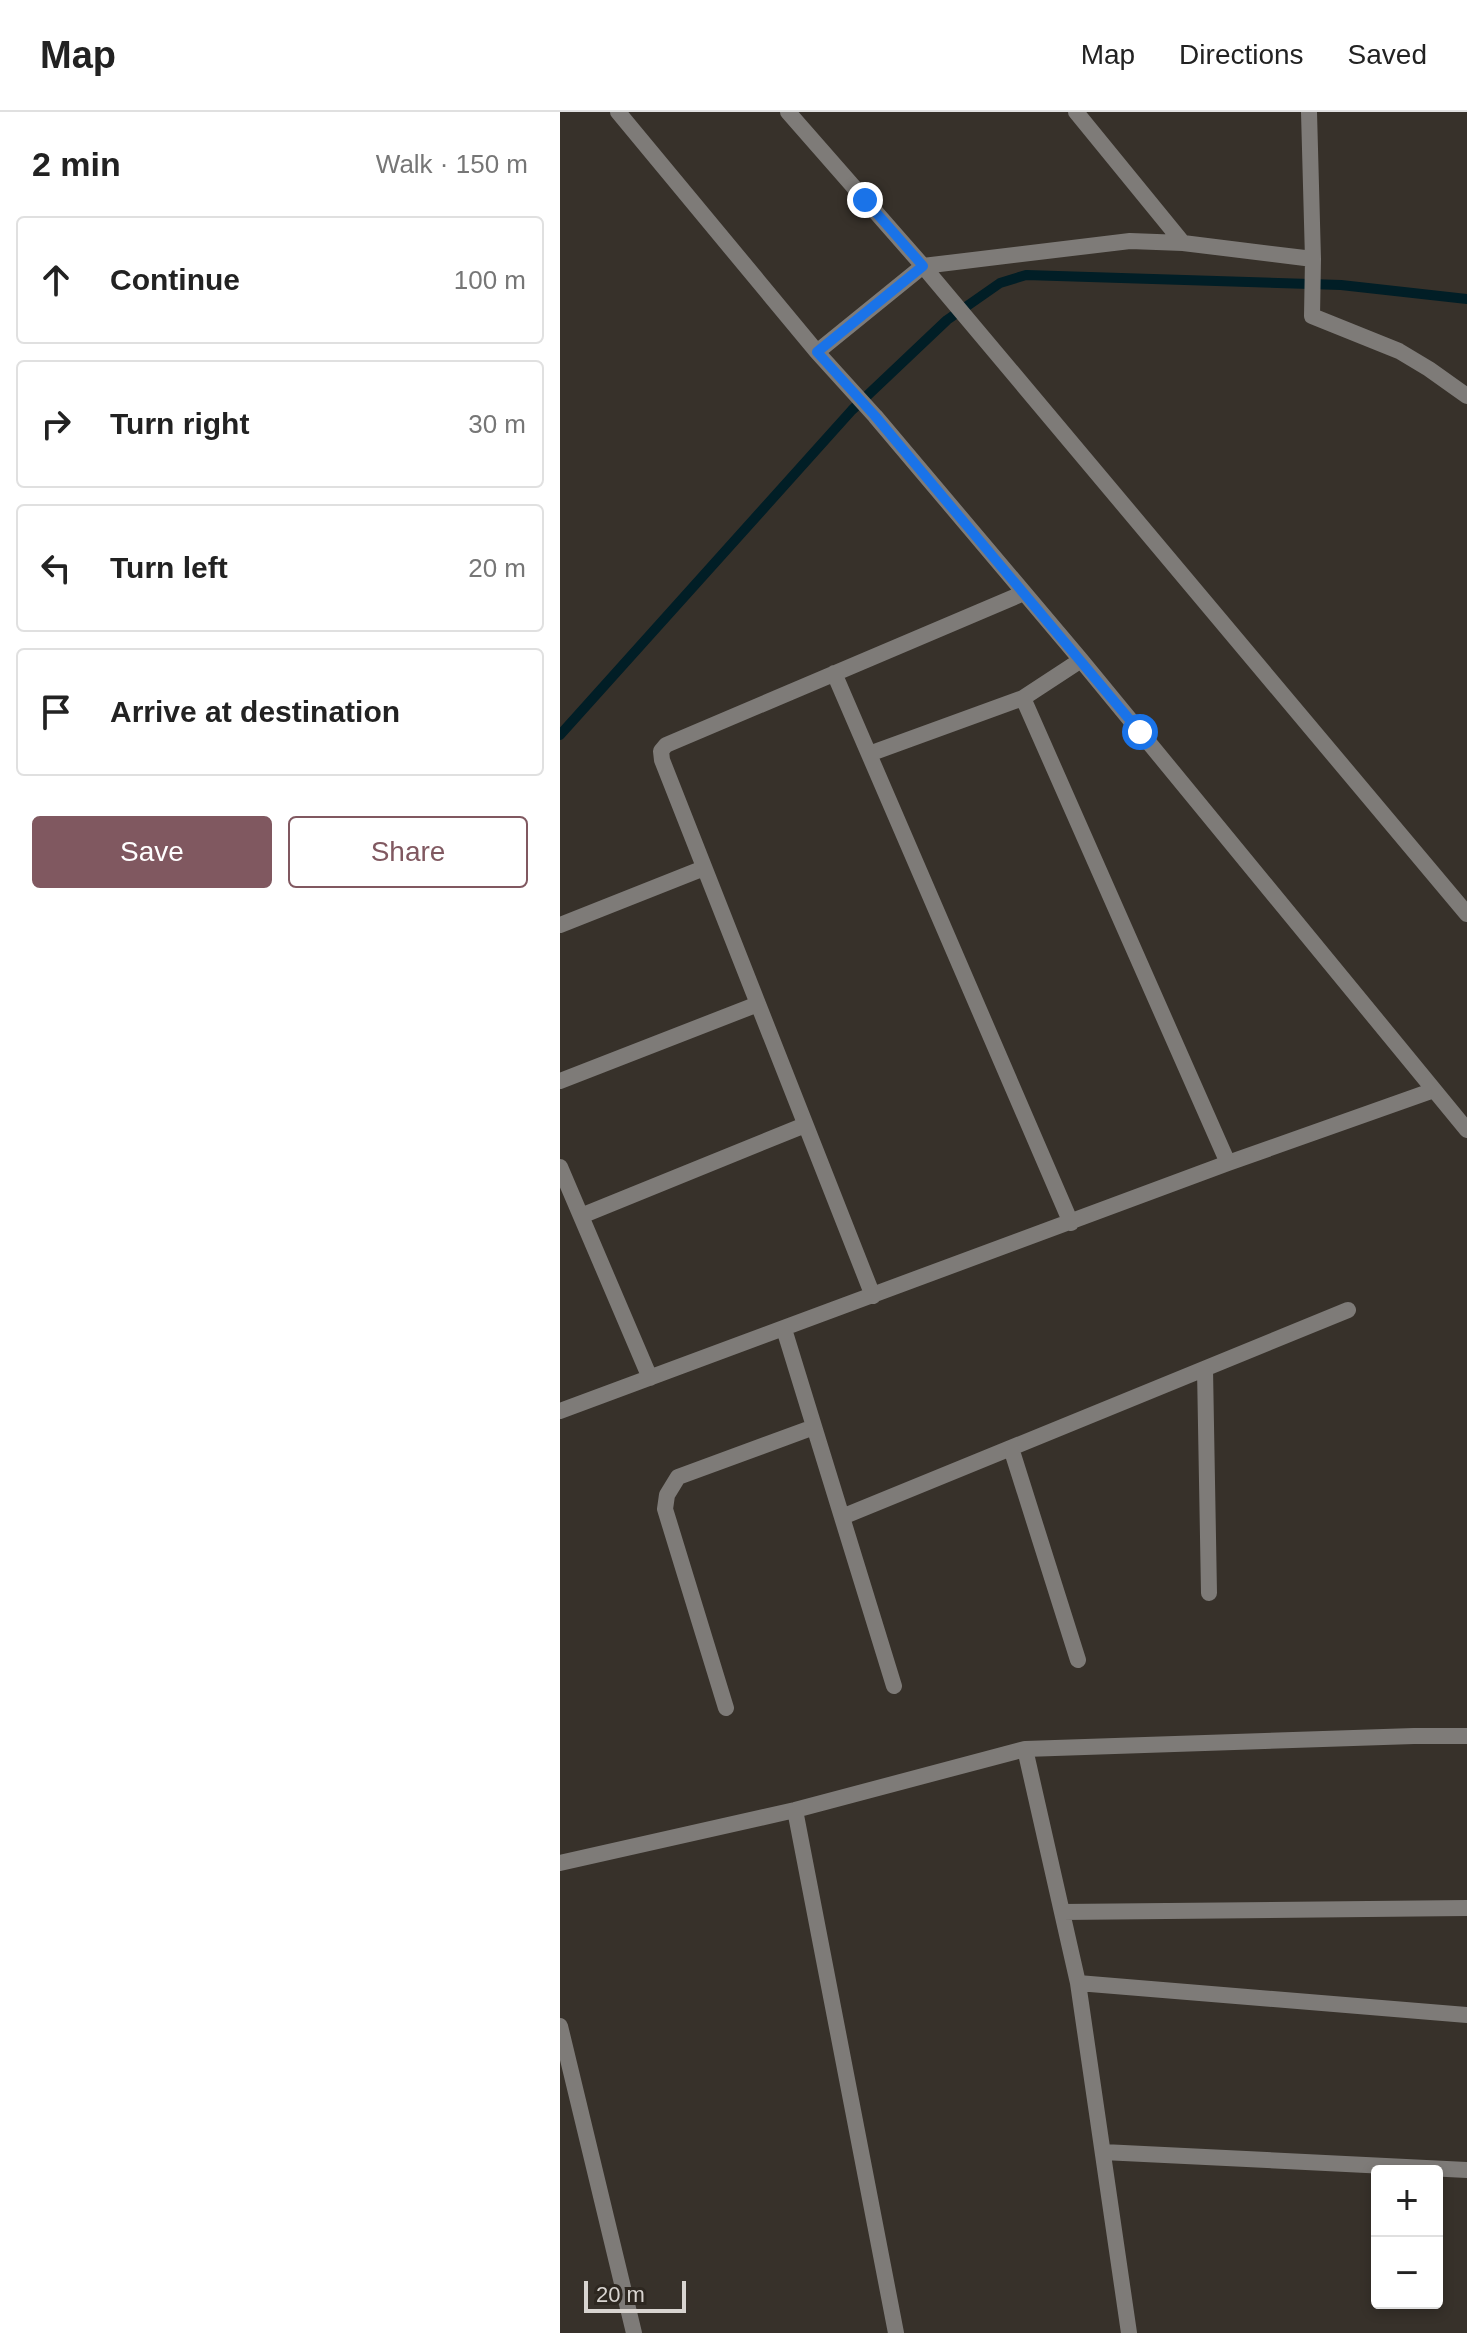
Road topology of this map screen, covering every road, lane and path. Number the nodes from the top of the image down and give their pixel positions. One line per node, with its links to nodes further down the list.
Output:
1 (618, 112): 8 (street)
2 (788, 112): 7 (street)
3 (1076, 112): 5 (street)
4 (1309, 112): 6 (street)
5 (1183, 243): 6 (street); 7 (street)
6 (1313, 259): 9 (street)
7 (923, 266): 8 (street); 16 (street)
8 (817, 352): 10 (street)
9 (1467, 396)
10 (1024, 593): 11 (street); 12 (street)
11 (1081, 660): 13 (street); 20 (street)
12 (834, 673): 14 (street); 15 (street)
13 (1023, 698): 14 (street); 23 (street)
14 (869, 754): 26 (street)
15 (704, 868): 17 (street); 18 (street)
16 (1467, 914)
17 (560, 925)
18 (758, 1004): 19 (street); 21 (street)
19 (560, 1081)
20 (1434, 1090): 22 (street); 23 (street)
21 (805, 1125): 25 (street); 27 (street)
22 (1467, 1130)
23 (1228, 1163): 26 (street)
24 (560, 1167): 25 (street)
25 (581, 1216): 31 (street)
26 (1071, 1223): 27 (street)
27 (873, 1296): 29 (street)
28 (1348, 1310): 30 (street)
29 (784, 1329): 31 (street); 33 (street)
30 (1205, 1369): 34 (street); 36 (street)
31 (650, 1378): 32 (street)
32 (560, 1411)
33 (814, 1427): 35 (street); 39 (street)
34 (1011, 1448): 35 (street); 37 (street)
35 (842, 1517): 38 (street)
36 (1209, 1593)
37 (1078, 1660)
38 (894, 1686)
39 (726, 1708)
40 (1467, 1736): 41 (street)
41 (1025, 1749): 42 (street); 45 (street)
42 (795, 1810): 43 (street); 53 (street)
43 (560, 1863)
44 (1467, 1908): 45 (street)
45 (1062, 1912): 46 (street)
46 (1078, 1983): 47 (street); 50 (street)
47 (1467, 2015)
48 (560, 2026): 49 (street)
49 (563, 2060): 52 (street)
50 (1103, 2152): 51 (street); 54 (street)
51 (1467, 2170)
52 (634, 2333)
53 (896, 2333)
54 (1129, 2333)

